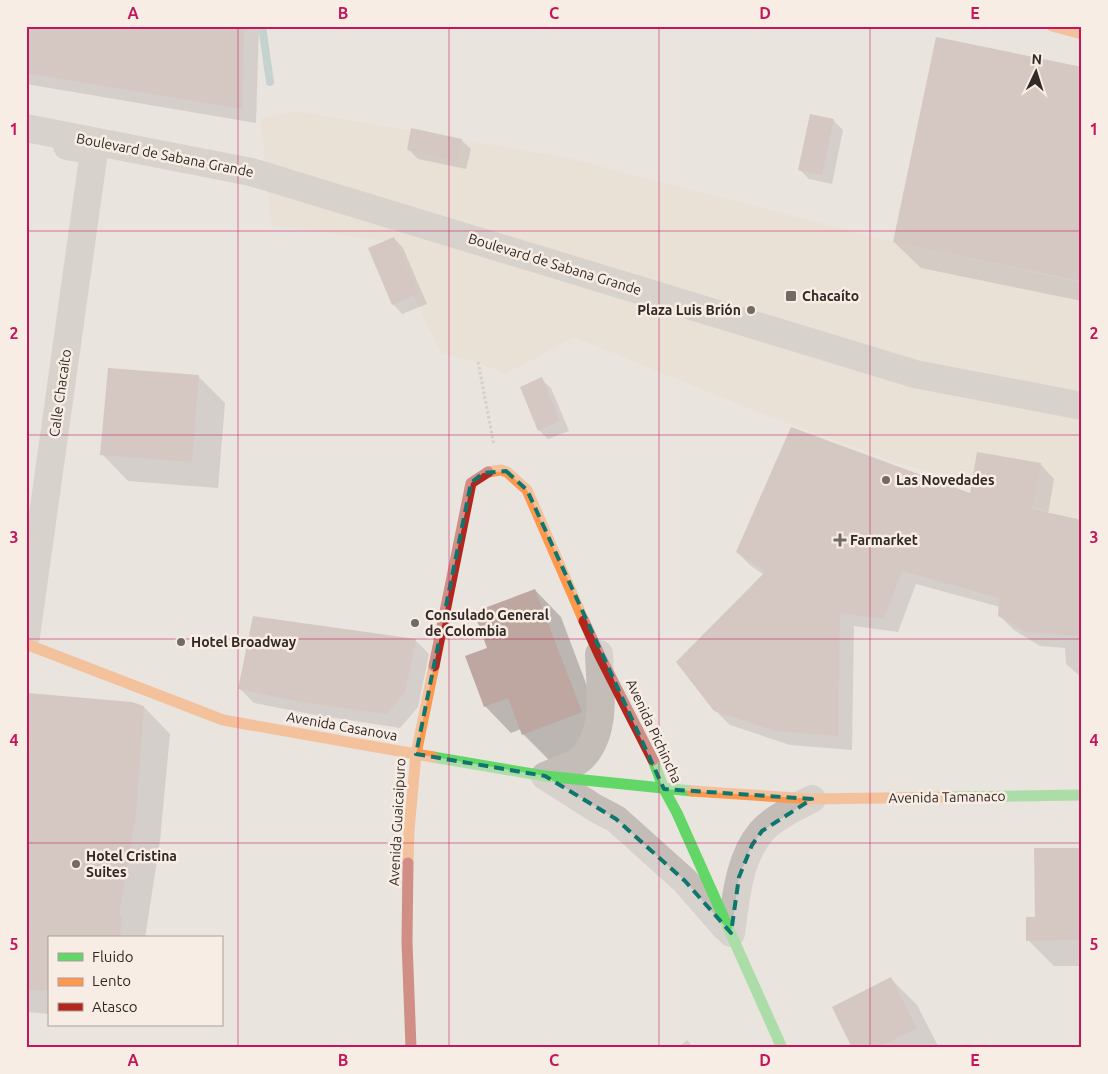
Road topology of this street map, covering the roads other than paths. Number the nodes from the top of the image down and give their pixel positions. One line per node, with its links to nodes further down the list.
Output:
1 (1052, 26): 2 (street)
2 (1082, 34)
3 (26, 128): 5 (street, Boulevard de Sabana Grande)
4 (26, 139): 7 (street, Calle Chacaíto)
5 (1082, 406)
6 (471, 483): 9 (street, Avenida Pichincha); 10 (street, Avenida Guaicaipuro)
7 (26, 636)
8 (26, 644): 10 (street, Avenida Casanova)
9 (599, 654): 11 (street); 12 (street, Avenida Pichincha)
10 (416, 754): 11 (street, Avenida Casanova); 16 (street, Avenida Guaicaipuro)
11 (545, 776): 12 (street, Avenida Casanova); 15 (street)
12 (664, 789): 14 (street, Avenida Tamanaco); 15 (street, Avenida Pichincha)
13 (1082, 795): 14 (street, Avenida Tamanaco)
14 (812, 799): 15 (street, Avenida Tamanaco)
15 (731, 933): 17 (street, Avenida Pichincha)
16 (411, 1048)
17 (782, 1048)

